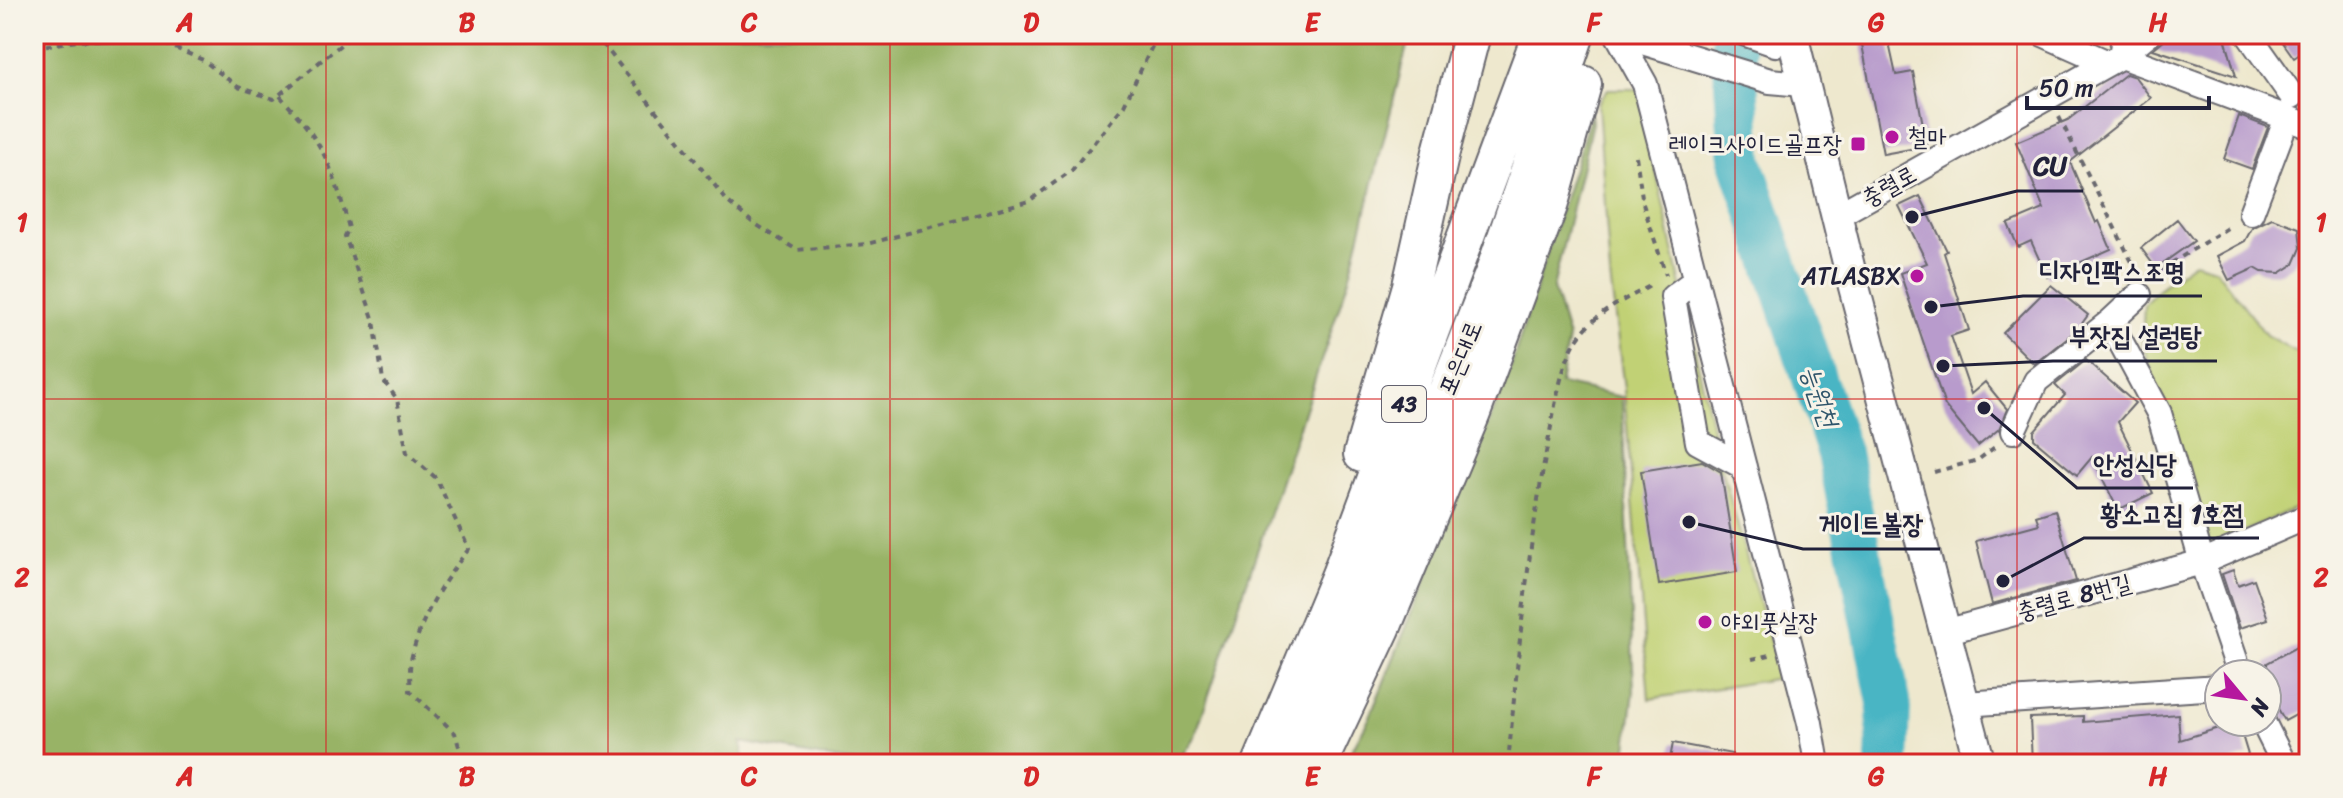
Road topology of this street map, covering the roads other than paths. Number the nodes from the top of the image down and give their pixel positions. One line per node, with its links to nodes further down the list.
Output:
1 (1472, 34): 26 (highway)
2 (1746, 34): 7 (street)
3 (2043, 34): 9 (street)
4 (2148, 34): 9 (street, 충렬로)
5 (2248, 34): 11 (street)
6 (1628, 36): 10 (street); 14 (street)
7 (1784, 37): 10 (main road)
8 (1565, 40): 27 (highway, 포은대로 / 43); 28 (highway, 포은대로 / 43); 29 (highway)
9 (2118, 51): 11 (street); 13 (street, 충렬로)
10 (1802, 84): 13 (main road)
11 (2296, 113): 12 (street)
12 (2251, 213)
13 (1836, 216): 21 (main road)
14 (1696, 280): 18 (street); 18 (street)
15 (2139, 295): 16 (street)
16 (2110, 322): 17 (street); 20 (street)
17 (2013, 431)
18 (1744, 467): 30 (street)
19 (2309, 516): 20 (street, 충렬로 8번길)
20 (2202, 562): 21 (street, 충렬로 8번길); 22 (street)
21 (1945, 632): 24 (main road)
22 (2235, 658)
23 (2203, 688): 24 (street)
24 (1964, 704): 31 (main road)
25 (2271, 738): 32 (street)
26 (1246, 764)
27 (1261, 764)
28 (1289, 764)
29 (1318, 764)
30 (1817, 764)
31 (1980, 764)
32 (2284, 764)

